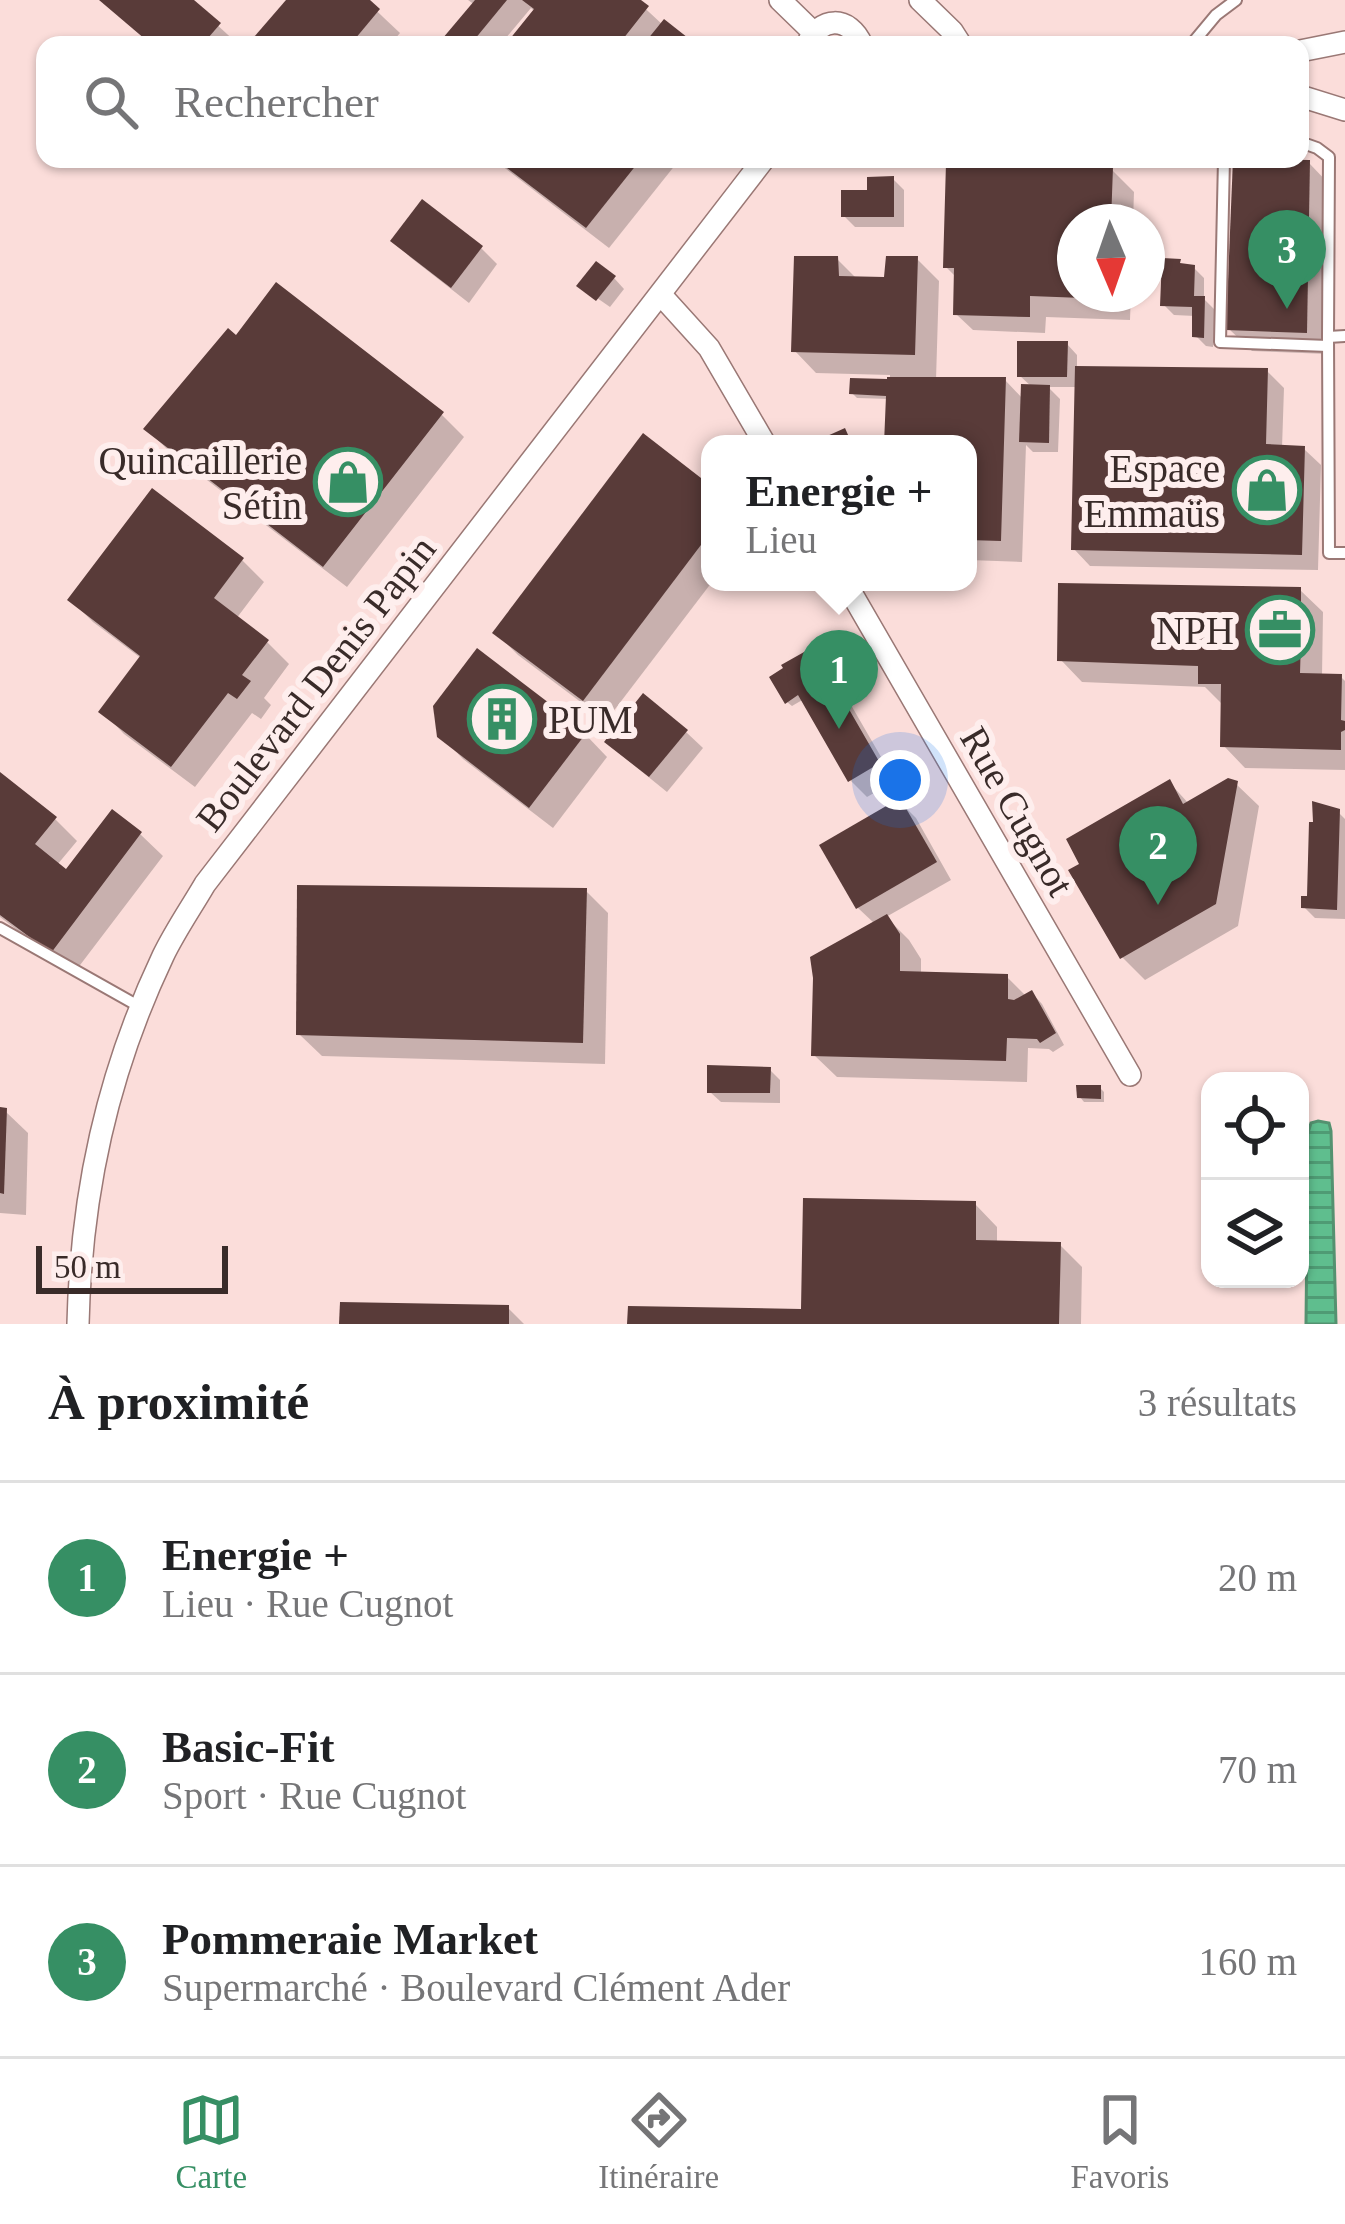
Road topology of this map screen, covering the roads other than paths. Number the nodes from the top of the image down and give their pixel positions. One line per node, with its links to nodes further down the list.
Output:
1 (780, 0): 4 (street)
2 (1236, 0): 8 (lane)
3 (923, 1): 7 (street)
4 (808, 36)
5 (813, 36): 6 (street)
6 (858, 36)
7 (955, 36)
8 (1198, 36)
9 (1345, 43): 10 (street)
10 (1309, 49)
11 (1309, 98): 12 (street)
12 (1345, 110)
13 (1309, 145): 18 (lane)
14 (757, 168): 16 (street, Boulevard Denis Papin)
15 (1224, 168): 18 (lane)
16 (661, 295): 19 (street); 23 (street, Boulevard Denis Papin)
17 (1345, 337): 18 (lane)
18 (1328, 342): 20 (lane)
19 (760, 435)
20 (1345, 553)
21 (850, 591): 24 (street, Rue Cugnot)
22 (0, 928): 23 (lane)
23 (142, 1008): 25 (street, Boulevard Denis Papin)
24 (1130, 1076)
25 (78, 1324)

